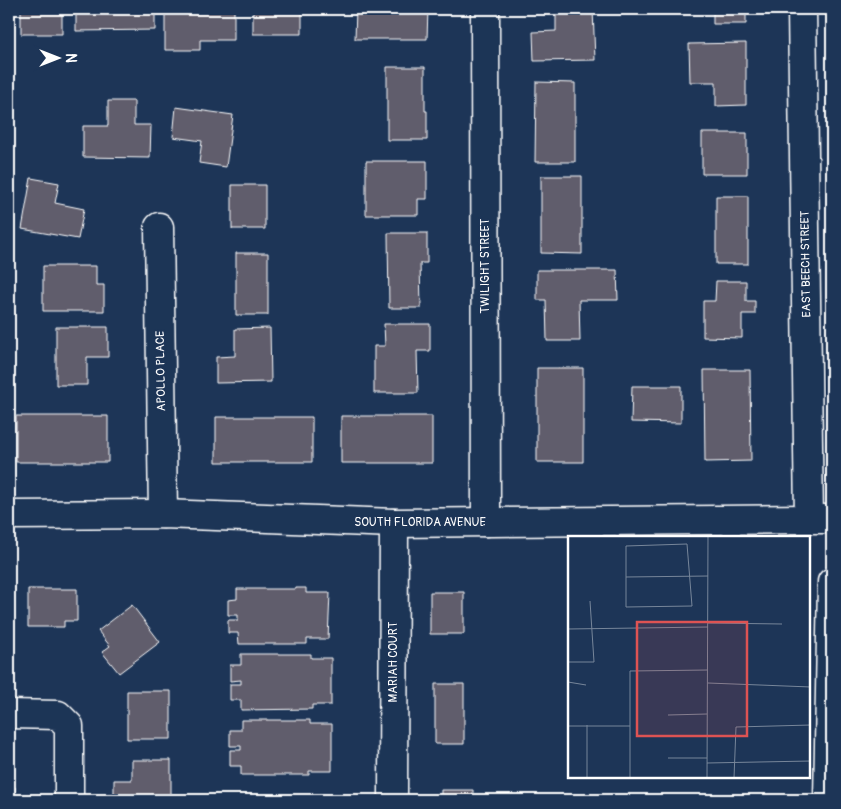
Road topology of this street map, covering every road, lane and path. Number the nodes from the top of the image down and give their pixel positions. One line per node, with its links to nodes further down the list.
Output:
1 (484, 9): 7 (street, TWILIGHT STREET)
2 (802, 9): 6 (street, EAST BEECH STREET)
3 (159, 227): 4 (street, APOLLO PLACE)
4 (163, 514): 5 (street, SOUTH FLORIDA AVENUE); 8 (street, SOUTH FLORIDA AVENUE)
5 (9, 515)
6 (821, 519): 7 (street, SOUTH FLORIDA AVENUE)
7 (486, 522): 8 (street, SOUTH FLORIDA AVENUE)
8 (394, 523): 12 (street, MARIAH COURT)
9 (832, 582): 13 (street)
10 (9, 714): 11 (street)
11 (69, 800)
12 (393, 800)
13 (828, 800)

